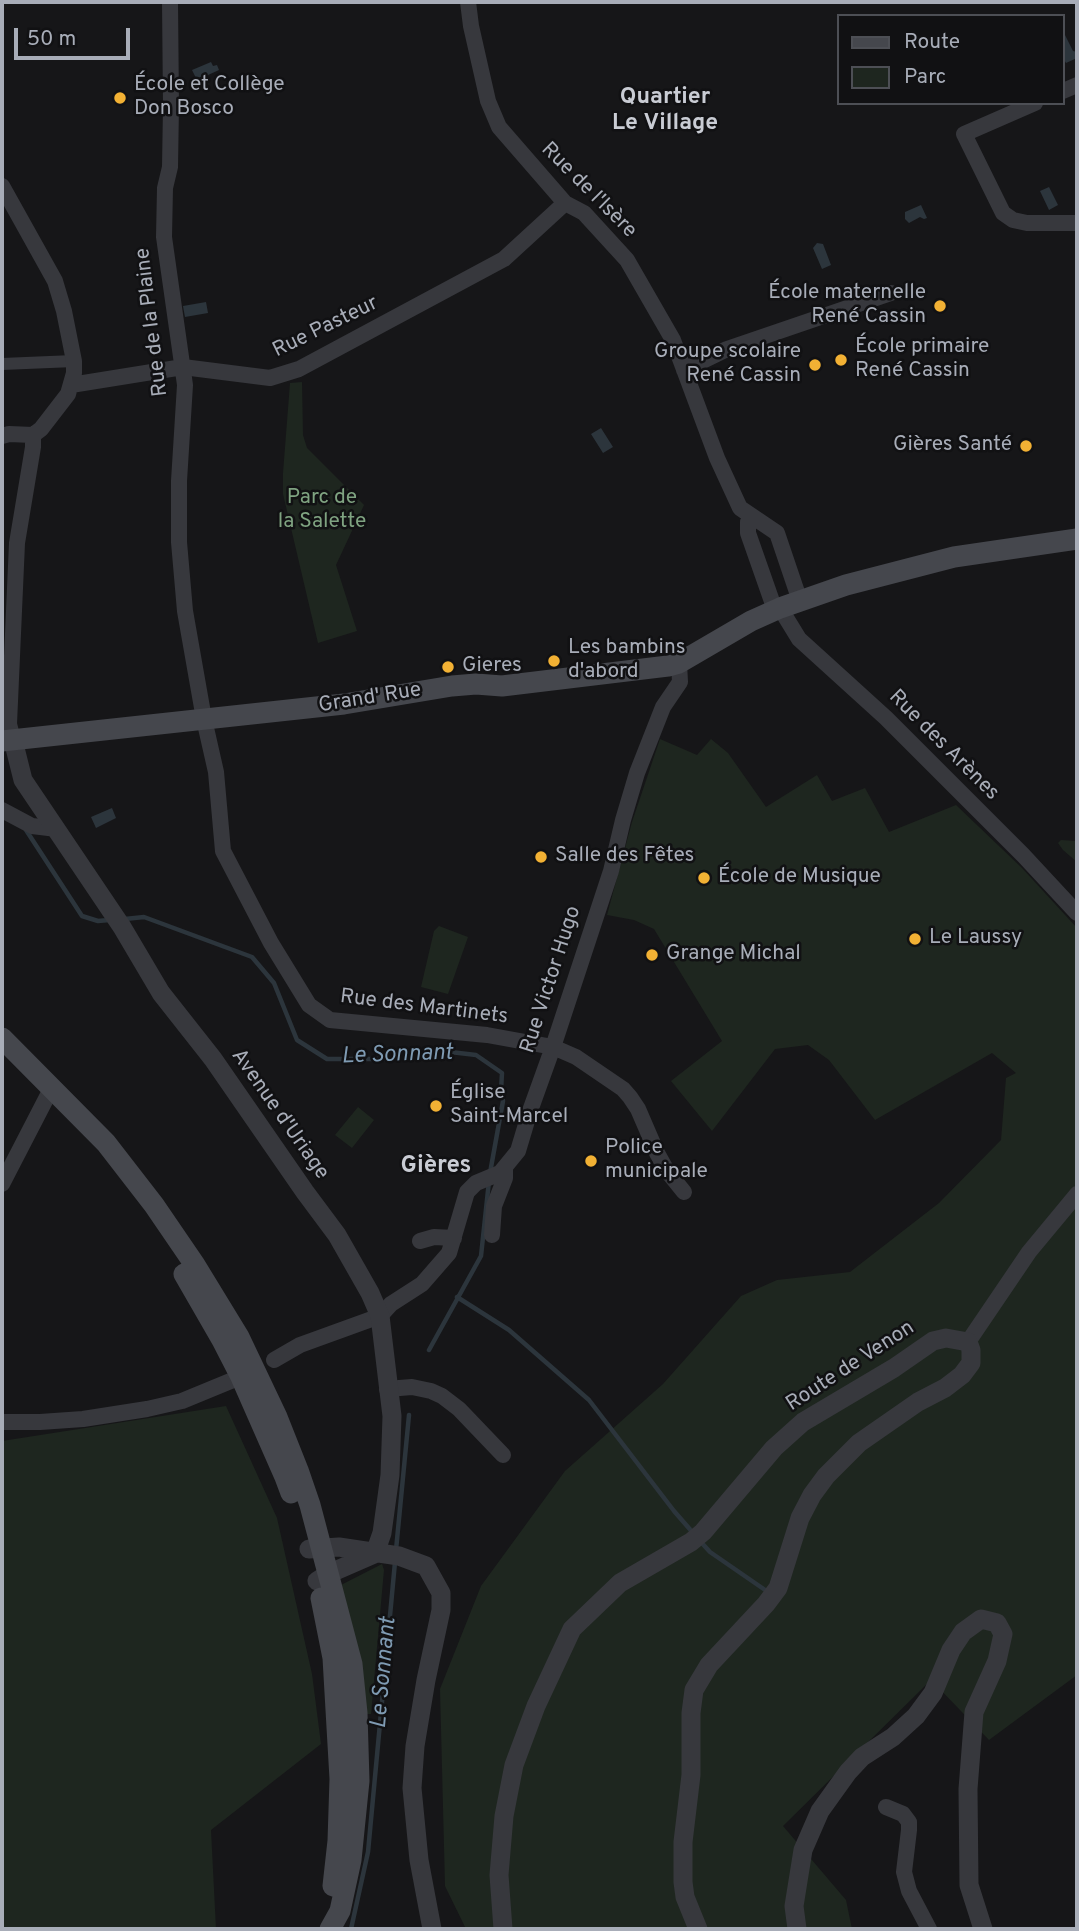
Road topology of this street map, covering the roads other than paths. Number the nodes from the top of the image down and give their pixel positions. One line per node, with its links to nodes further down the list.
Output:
1 (170, 2): 10 (street, Rue de la Plaine)
2 (468, 2): 5 (street, Rue de l'Isère)
3 (1030, 105): 6 (street)
4 (2, 186): 8 (street)
5 (565, 202): 10 (street, Rue Pasteur); 11 (street, Rue de l'Isère)
6 (1077, 223)
7 (891, 293): 11 (street)
8 (74, 360): 9 (street); 12 (street)
9 (2, 364)
10 (183, 367): 12 (street, Rue Pasteur); 19 (street, Rue de la Plaine)
11 (684, 370): 15 (street, Rue de l'Isère)
12 (71, 385): 13 (street)
13 (33, 435): 14 (street); 20 (street)
14 (2, 436)
15 (752, 516): 17 (street); 17 (street, Rue de l'Isère)
16 (1077, 540): 17 (main road, Grand' Rue)
17 (785, 606): 18 (main road, Grand' Rue); 23 (street, Rue des Arènes)
18 (679, 663): 19 (main road, Grand' Rue); 25 (street, Rue Victor Hugo)
19 (204, 719): 20 (main road, Grand' Rue); 25 (street, Rue des Martinets)
20 (7, 740): 22 (street, Avenue d'Uriage)
21 (2, 810): 22 (street)
22 (57, 829): 35 (street, Avenue d'Uriage)
23 (1077, 913)
24 (2, 1038): 38 (main road)
25 (553, 1047): 28 (street, Rue Victor Hugo); 30 (street, Rue des Martinets)
26 (2, 1051): 27 (main road)
27 (48, 1095): 29 (street); 38 (main road)
28 (502, 1170): 32 (street, Rue Victor Hugo); 34 (street)
29 (2, 1184)
30 (684, 1192)
31 (1077, 1194): 36 (street)
32 (492, 1235)
33 (420, 1241): 34 (street)
34 (451, 1246): 35 (street)
35 (380, 1316): 37 (street); 39 (street, Avenue d'Uriage)
36 (968, 1342): 48 (street, Route de Venon); 49 (street)
37 (274, 1360)
38 (248, 1374): 40 (street); 42 (main road)
39 (387, 1389): 41 (street); 43 (street, Avenue d'Uriage)
40 (2, 1422)
41 (503, 1455)
42 (315, 1548): 43 (street); 44 (main road)
43 (390, 1555): 44 (street); 47 (street)
44 (323, 1577): 46 (main road)
45 (886, 1807): 51 (street)
46 (329, 1929)
47 (432, 1929)
48 (503, 1929)
49 (698, 1929)
50 (797, 1929): 52 (street)
51 (929, 1929)
52 (983, 1929)

